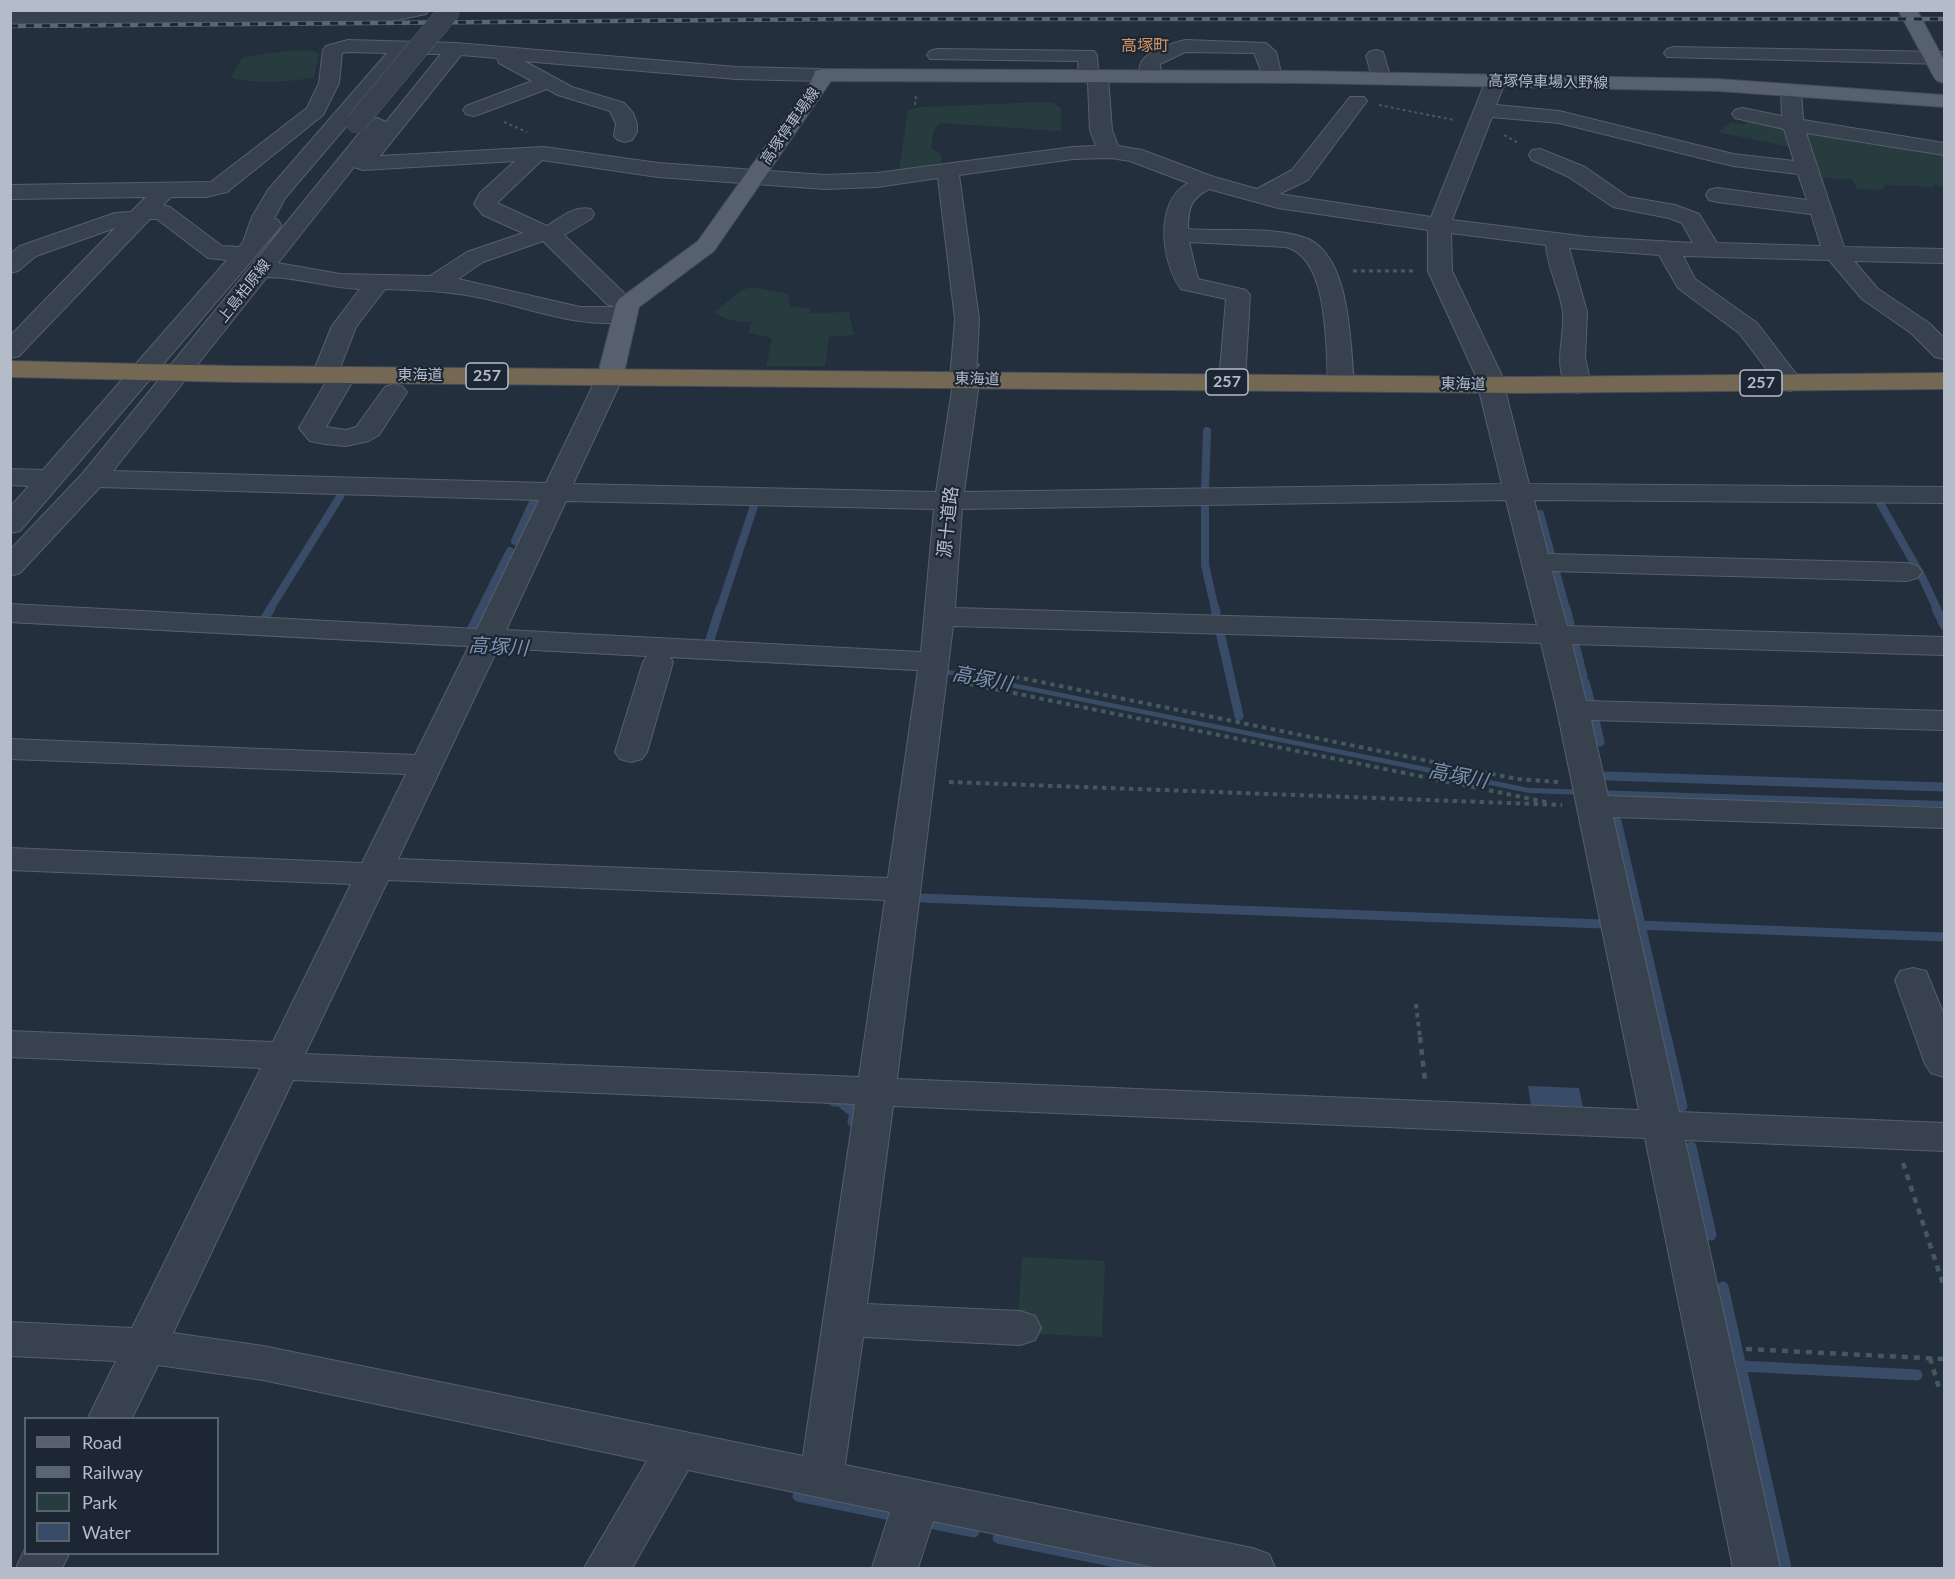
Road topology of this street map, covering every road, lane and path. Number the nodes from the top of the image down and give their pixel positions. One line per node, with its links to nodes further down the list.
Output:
1 (419, 10): 5 (street)
2 (450, 10): 30 (street, 上島柏原線, bridge)
3 (470, 10): 30 (street, 上島柏原線)
4 (1907, 10): 15 (main road)
5 (147, 13): 6 (street)
6 (10, 18)
7 (1781, 34): 13 (street)
8 (403, 47): 9 (street); 38 (street); 40 (street)
9 (456, 49): 10 (street); 37 (street)
10 (506, 53): 16 (street); 22 (street)
11 (1674, 53): 13 (street)
12 (937, 55): 17 (street)
13 (1792, 55): 15 (street); 24 (street)
14 (1376, 56): 21 (street)
15 (1940, 58): 19 (main road)
16 (822, 75): 17 (main road, 高塚停車場線); 42 (main road, 高塚停車場線)
17 (1094, 77): 20 (main road, 高塚停車場線); 34 (street)
18 (1272, 77): 20 (main road, 高塚停車場入野線); 20 (street); 21 (main road, 高塚停車場入野線)
19 (1944, 77)
20 (1151, 78)
21 (1381, 79): 23 (main road, 高塚停車場入野線)
22 (550, 81): 29 (street); 32 (street)
23 (1493, 81): 24 (main road, 高塚停車場入野線); 28 (street)
24 (1792, 89): 26 (main road, 高塚停車場入野線); 31 (street)
25 (1357, 101): 28 (path); 47 (street)
26 (1944, 101)
27 (1742, 114): 31 (street)
28 (1481, 118): 36 (path); 39 (street); 51 (street)
29 (497, 120)
30 (366, 123): 56 (street, 上島柏原線); 61 (street, 上島柏原線)
31 (1793, 125): 33 (street); 39 (street)
32 (625, 136)
33 (1944, 148)
34 (1109, 152): 41 (street); 43 (street)
35 (537, 153): 37 (street); 42 (street); 52 (street)
36 (1540, 155): 59 (street)
37 (363, 164): 56 (street)
38 (246, 166): 40 (street); 44 (street)
39 (1808, 170): 48 (street)
40 (296, 171): 61 (street)
41 (945, 172): 42 (street); 78 (street, 源十道路)
42 (754, 177): 68 (main road, 高塚停車場線)
43 (1206, 182): 47 (street); 53 (street)
44 (164, 191): 45 (street); 50 (street)
45 (10, 192)
46 (1717, 195): 48 (street)
47 (1256, 196): 51 (street); 54 (street)
48 (1821, 209): 60 (street)
49 (583, 214): 52 (street)
50 (141, 215): 57 (street); 61 (street); 70 (street)
51 (1439, 225): 55 (street); 65 (street)
52 (546, 234): 67 (street); 68 (street)
53 (1177, 235): 54 (street); 80 (street)
54 (1254, 240): 64 (street)
55 (1557, 240): 58 (street); 84 (street)
56 (280, 245): 61 (street, 上島柏原線)
57 (20, 248): 63 (street)
58 (1667, 249): 59 (street); 82 (street)
59 (1709, 250): 60 (street)
60 (1835, 253): 62 (street); 72 (street)
61 (253, 256): 66 (street); 74 (street, 上島柏原線); 75 (street, 上島柏原線)
62 (1944, 256)
63 (10, 266)
64 (1325, 270): 65 (path); 81 (street)
65 (1440, 271): 83 (street)
66 (378, 282): 67 (street); 76 (street)
67 (435, 284): 68 (street)
68 (626, 310): 77 (main road)
69 (20, 313): 70 (street)
70 (45, 315): 71 (street)
71 (10, 351)
72 (1944, 352)
73 (10, 369): 74 (highway, 東海道 / 257)
74 (144, 372): 75 (highway, 東海道 / 257); 87 (street, 上島柏原線)
75 (179, 372): 76 (highway, 東海道 / 257); 88 (street, 上島柏原線)
76 (334, 375): 77 (highway, 東海道 / 257); 85 (street)
77 (610, 376): 78 (highway, 東海道 / 257); 89 (street)
78 (974, 376): 80 (highway, 東海道 / 257); 92 (street, 源十道路)
79 (1944, 381): 82 (highway, 東海道 / 257)
80 (1232, 382): 81 (highway, 東海道 / 257)
81 (1341, 383): 83 (highway, 東海道 / 257)
82 (1790, 383): 84 (highway, 東海道 / 257)
83 (1491, 384): 84 (highway, 東海道 / 257); 90 (street)
84 (1578, 385)
85 (394, 392)
86 (10, 477): 87 (street)
87 (52, 478): 93 (street, 上島柏原線)
88 (93, 479): 89 (street); 95 (street, 上島柏原線)
89 (555, 492): 92 (street); 102 (street)
90 (1518, 492): 91 (street); 92 (street); 94 (street)
91 (1944, 495)
92 (949, 501): 98 (street, 源十道路)
93 (10, 525)
94 (1536, 562): 96 (street); 101 (street)
95 (10, 567)
96 (1907, 572)
97 (10, 613): 102 (street)
98 (939, 617): 101 (street); 105 (street, 源十道路)
99 (10, 628): 100 (street)
100 (47, 630)
101 (1554, 634): 103 (street); 106 (street)
102 (484, 645): 104 (street); 105 (street); 110 (street)
103 (1944, 646)
104 (658, 662): 105 (street); 109 (street)
105 (934, 670): 111 (street, 源十道路); 112 (path); 112 (path)
106 (1574, 710): 107 (street); 112 (street)
107 (1944, 720)
108 (10, 749): 110 (street)
109 (631, 752)
110 (426, 765): 115 (street)
111 (918, 781): 112 (path); 116 (street, 源十道路)
112 (1585, 796): 113 (street); 124 (street)
113 (1944, 818)
114 (10, 859): 115 (street)
115 (375, 872): 116 (street); 120 (street)
116 (903, 890): 123 (street, 源十道路)
117 (1913, 980): 121 (street)
118 (1416, 1004): 122 (path)
119 (10, 1044): 120 (street)
120 (283, 1061): 123 (street); 131 (street)
121 (1944, 1064)
122 (1425, 1081)
123 (876, 1092): 124 (street); 128 (street, 源十道路)
124 (1662, 1126): 125 (street); 146 (street)
125 (1894, 1135): 126 (street); 127 (path)
126 (1944, 1137)
127 (1944, 1287)
128 (844, 1320): 129 (street); 138 (street, 源十道路)
129 (1020, 1328)
130 (10, 1339): 131 (street)
131 (145, 1346): 136 (street); 137 (street)
132 (1762, 1350): 133 (path)
133 (1930, 1358): 134 (path); 135 (path)
134 (1944, 1359)
135 (1939, 1388)
136 (111, 1417)
137 (674, 1449): 138 (street); 143 (street)
138 (818, 1478): 139 (street)
139 (917, 1499): 141 (street); 144 (street)
140 (46, 1555): 142 (street)
141 (1161, 1559): 145 (street)
142 (39, 1569)
143 (607, 1569)
144 (895, 1569)
145 (1252, 1569)
146 (1757, 1569)

